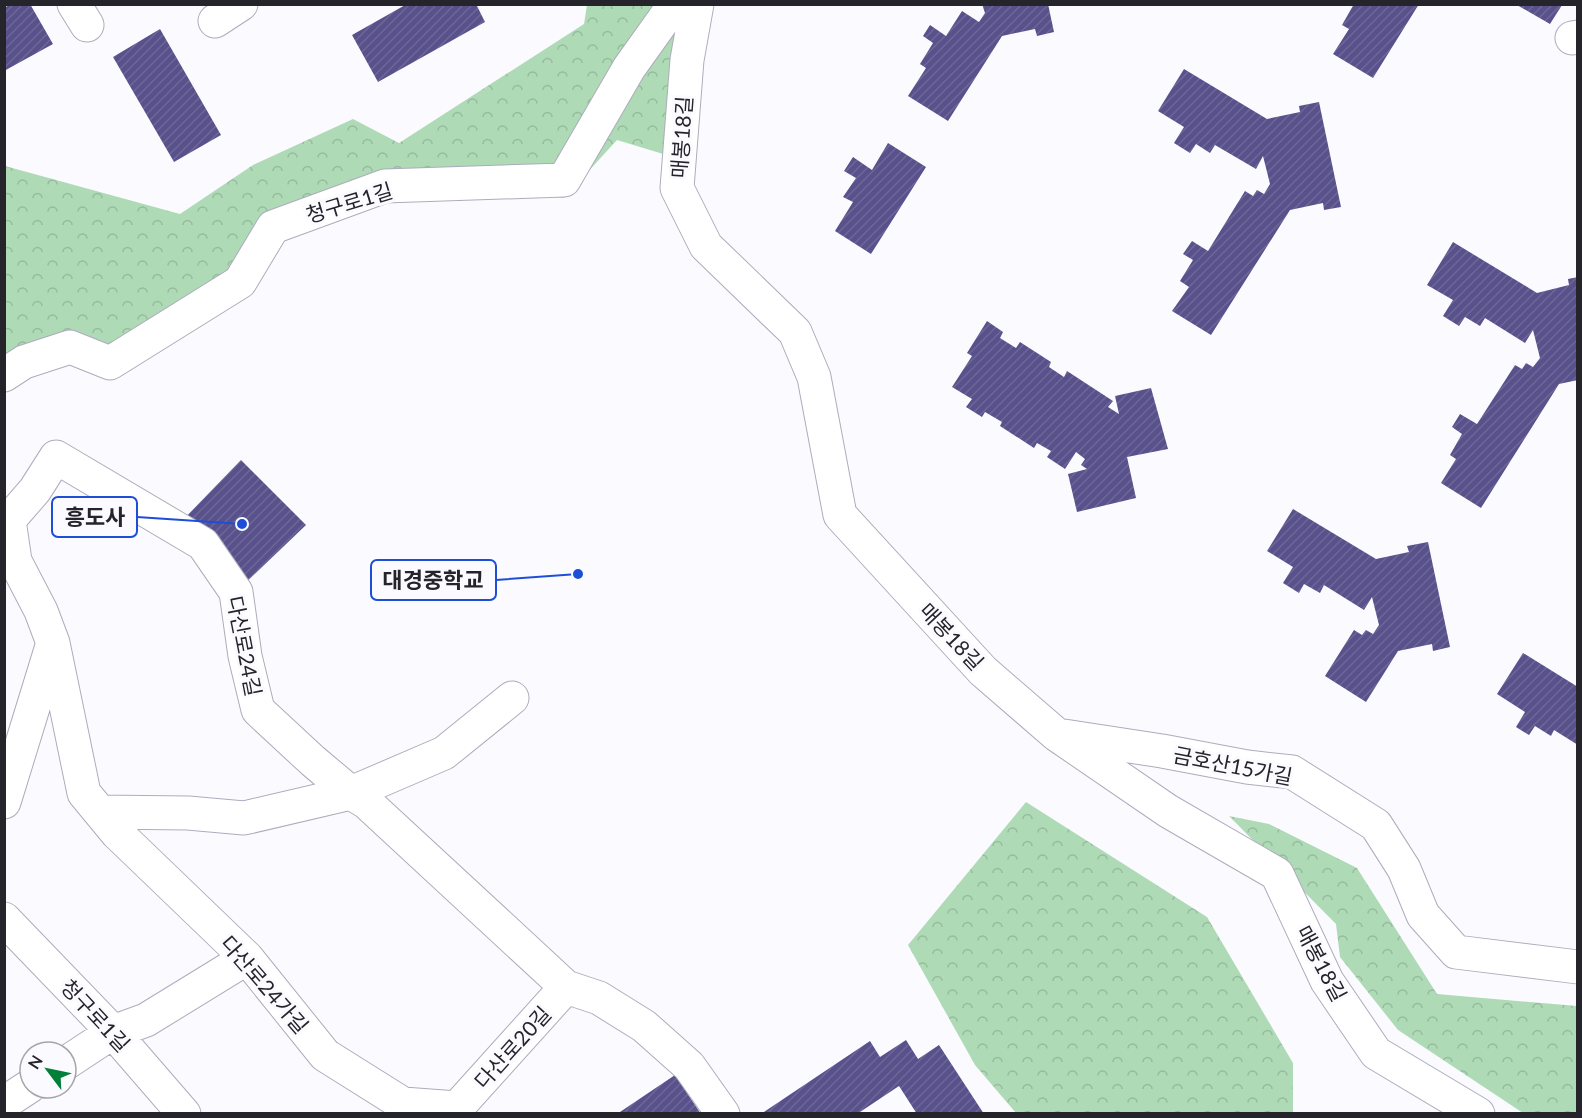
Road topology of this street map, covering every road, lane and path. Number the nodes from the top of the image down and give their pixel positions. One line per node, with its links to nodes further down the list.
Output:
1 (697, 7): 2 (street, 청구로1길); 6 (street, 매봉18길)
2 (4, 375)
3 (7, 512): 4 (street, 다산로24길); 7 (street, 다산로24길)
4 (53, 643): 8 (street); 9 (street, 다산로24가길)
5 (512, 698): 7 (street)
6 (1057, 735): 12 (street, 금호산15가길); 21 (street, 매봉18길)
7 (351, 793): 9 (street); 13 (street, 다산로24길)
8 (4, 802)
9 (100, 812): 11 (street, 다산로24가길)
10 (4, 919): 14 (street, 청구로1길)
11 (247, 958): 14 (street); 18 (street, 다산로24가길)
12 (1578, 967)
13 (566, 987): 18 (street, 다산로20길); 20 (street)
14 (113, 1032): 15 (street); 19 (street, 청구로1길)
15 (78, 1055)
16 (18, 1094): 17 (street)
17 (4, 1103)
18 (457, 1108)
19 (184, 1113)
20 (723, 1113)
21 (1478, 1113)

